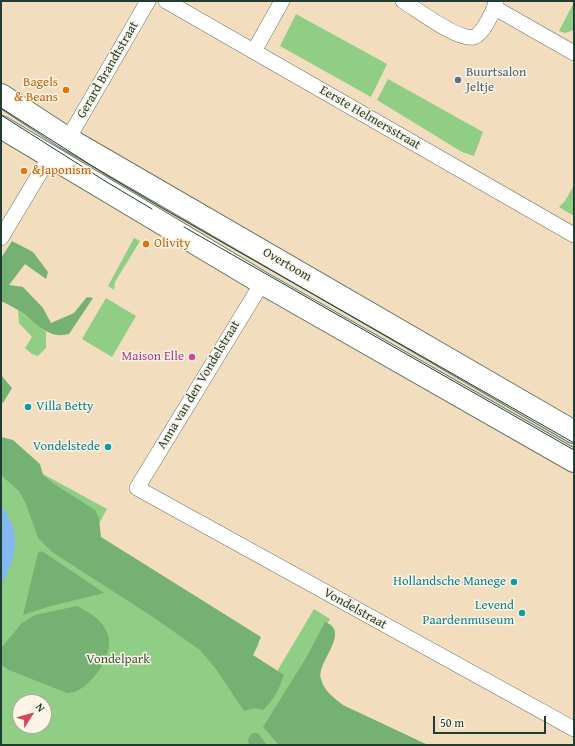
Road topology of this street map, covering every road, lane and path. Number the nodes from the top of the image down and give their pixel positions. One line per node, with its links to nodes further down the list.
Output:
1 (148, 1): 10 (street, Gerard Brandtstraat)
2 (166, 1): 6 (street, Eerste Helmersstraat)
3 (282, 1): 6 (street)
4 (404, 1): 5 (street)
5 (495, 4): 7 (street)
6 (254, 51): 12 (street, Eerste Helmersstraat)
7 (574, 53)
8 (1, 95): 10 (main road, Overtoom)
9 (1, 128): 11 (main road)
10 (66, 138): 15 (main road, Overtoom)
11 (50, 158): 13 (street); 14 (main road)
12 (574, 235)
13 (1, 238)
14 (262, 283): 16 (main road); 17 (street, Anna van den Vondelstraat)
15 (574, 432)
16 (574, 461)
17 (137, 488): 18 (street, Vondelstraat)
18 (574, 729)

